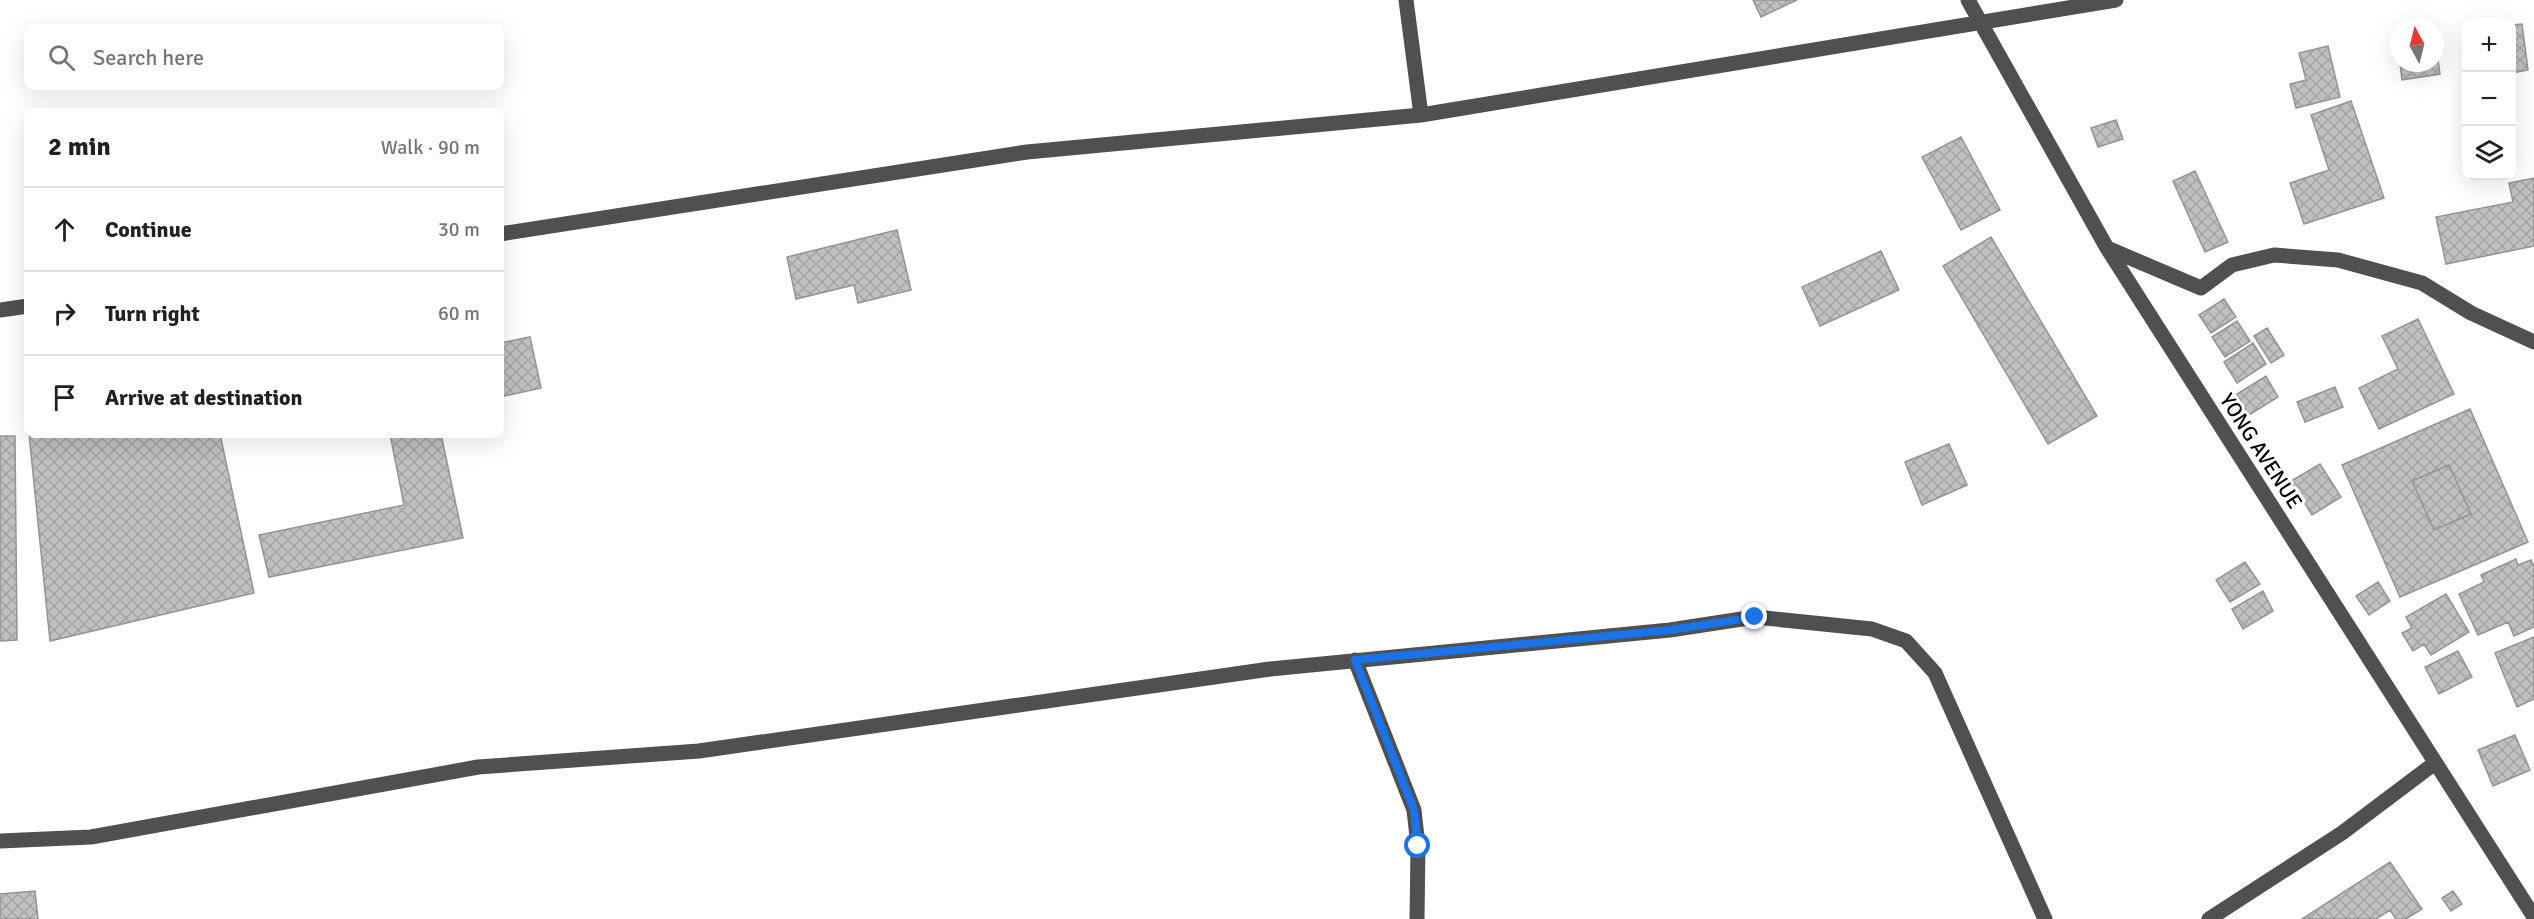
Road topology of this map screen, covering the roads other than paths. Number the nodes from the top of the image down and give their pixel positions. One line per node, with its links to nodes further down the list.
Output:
1 (1406, 0): 5 (street)
2 (1968, 0): 4 (street, YONG AVENUE)
3 (2116, 0): 4 (street)
4 (1980, 22): 5 (street); 7 (street, YONG AVENUE)
5 (1421, 115): 6 (street)
6 (504, 233)
7 (2107, 248): 10 (street); 12 (street, YONG AVENUE)
8 (24, 307): 9 (street)
9 (0, 310)
10 (2534, 342)
11 (1355, 660): 13 (street); 15 (street); 16 (street)
12 (2435, 763): 14 (street, YONG AVENUE); 17 (street)
13 (0, 841)
14 (2534, 917)
15 (1418, 919)
16 (2045, 919)
17 (2209, 919)

